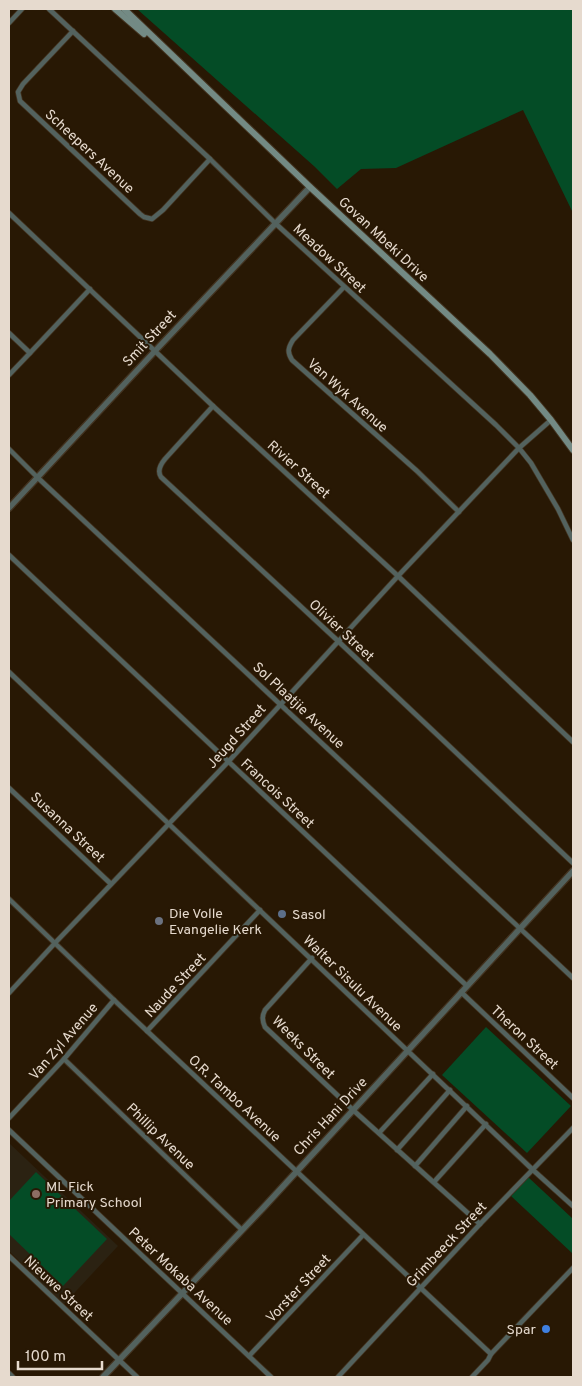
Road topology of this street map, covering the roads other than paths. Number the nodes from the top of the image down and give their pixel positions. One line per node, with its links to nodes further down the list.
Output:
1 (22, 9): 5 (street)
2 (49, 9): 6 (street, Meadow Street)
3 (116, 9): 7 (main road, Govan Mbeki Drive)
4 (124, 9): 7 (main road, Govan Mbeki Drive)
5 (9, 23)
6 (73, 31): 8 (street, Meadow Street); 8 (street, Scheepers Avenue)
7 (169, 53): 9 (main road, Govan Mbeki Drive)
8 (210, 159): 11 (street, Meadow Street)
9 (310, 186): 11 (street, Smit Street); 19 (main road, Govan Mbeki Drive)
10 (9, 213): 13 (street, Rivier Street)
11 (275, 223): 12 (street, Meadow Street); 15 (street, Smit Street)
12 (344, 287): 20 (street, Meadow Street); 25 (street, Van Wyk Avenue)
13 (90, 289): 15 (street, Rivier Street); 16 (street)
14 (9, 333): 16 (street)
15 (154, 351): 18 (street, Rivier Street); 23 (street, Smit Street)
16 (30, 353): 17 (street)
17 (9, 374)
18 (213, 406): 28 (street, Rivier Street); 29 (street, Olivier Street)
19 (551, 420): 20 (street, Jeugd Street); 22 (main road, Govan Mbeki Drive)
20 (518, 448): 25 (street, Jeugd Street); 26 (street, Meadow Street)
21 (9, 449): 23 (street, Sol Plaatjie Avenue)
22 (573, 450)
23 (38, 477): 24 (street, Smit Street); 31 (street, Sol Plaatjie Avenue)
24 (9, 508)
25 (459, 512): 28 (street, Jeugd Street)
26 (573, 540)
27 (9, 555): 33 (street, Francois Street)
28 (398, 576): 29 (street, Jeugd Street); 32 (street, Rivier Street)
29 (338, 641): 31 (street, Jeugd Street); 36 (street, Olivier Street)
30 (9, 672): 35 (street, Walter Sisulu Avenue)
31 (280, 703): 33 (street, Jeugd Street); 41 (street, Sol Plaatjie Avenue)
32 (573, 742)
33 (228, 762): 35 (street, Jeugd Street); 45 (street, Francois Street)
34 (9, 788): 38 (street, Susanna Street)
35 (169, 824): 38 (street, Jeugd Street); 40 (street, Walter Sisulu Avenue)
36 (573, 863)
37 (573, 871): 41 (street, Chris Hani Drive)
38 (111, 884): 42 (street, Jeugd Street)
39 (9, 899): 42 (street, O.R. Tambo Avenue)
40 (260, 910): 43 (street, Walter Sisulu Avenue); 49 (street, Naude Street)
41 (521, 928): 44 (street, Sol Plaatjie Avenue); 45 (street, Chris Hani Drive)
42 (55, 943): 47 (street, Jeugd Street); 48 (street, O.R. Tambo Avenue)
43 (312, 958): 50 (street, Walter Sisulu Avenue); 56 (street, Weeks Street)
44 (573, 978)
45 (467, 986): 46 (street, Chris Hani Drive)
46 (462, 992): 50 (street, Chris Hani Drive); 54 (street, Theron Street)
47 (9, 993)
48 (114, 1000): 49 (street, O.R. Tambo Avenue); 51 (street, Van Zyl Avenue)
49 (147, 1031): 65 (street, O.R. Tambo Avenue)
50 (408, 1050): 52 (street, Walter Sisulu Avenue); 56 (street, Chris Hani Drive)
51 (64, 1059): 57 (street, Van Zyl Avenue); 69 (street, Phillip Avenue)
52 (433, 1074): 53 (street, Walter Sisulu Avenue); 61 (street)
53 (450, 1090): 55 (street, Walter Sisulu Avenue); 62 (street)
54 (573, 1098)
55 (467, 1106): 58 (street, Walter Sisulu Avenue); 63 (street)
56 (353, 1110): 61 (street, Weeks Street); 65 (street, Chris Hani Drive)
57 (9, 1118)
58 (486, 1124): 64 (street, Walter Sisulu Avenue); 66 (street)
59 (573, 1128): 64 (street, Grimbeeck Street)
60 (9, 1130): 74 (street, Peter Mokaba Avenue)
61 (379, 1133): 62 (street, Weeks Street)
62 (397, 1150): 63 (street, Weeks Street)
63 (415, 1166): 66 (street, Weeks Street)
64 (533, 1170): 67 (street, Walter Sisulu Avenue); 68 (street, Grimbeeck Street)
65 (297, 1171): 69 (street, Chris Hani Drive); 70 (street, O.R. Tambo Avenue)
66 (434, 1182): 68 (street, Weeks Street)
67 (573, 1206)
68 (480, 1224): 73 (street, Grimbeeck Street)
69 (242, 1230): 74 (street, Chris Hani Drive)
70 (363, 1235): 73 (street, O.R. Tambo Avenue); 76 (street, Vorster Street)
71 (9, 1256): 77 (street, Nieuwe Street)
72 (573, 1268): 75 (street)
73 (421, 1289): 75 (street, O.R. Tambo Avenue); 83 (street, Grimbeeck Street)
74 (182, 1294): 76 (street, Peter Mokaba Avenue); 77 (street, Chris Hani Drive)
75 (491, 1354): 84 (street)
76 (249, 1356): 82 (street, Peter Mokaba Avenue)
77 (119, 1360): 80 (street, Chris Hani Drive); 81 (street, Nieuwe Street)
78 (9, 1373): 79 (street)
79 (13, 1377)
80 (104, 1377)
81 (137, 1377)
82 (271, 1377)
83 (338, 1377)
84 (472, 1377)

